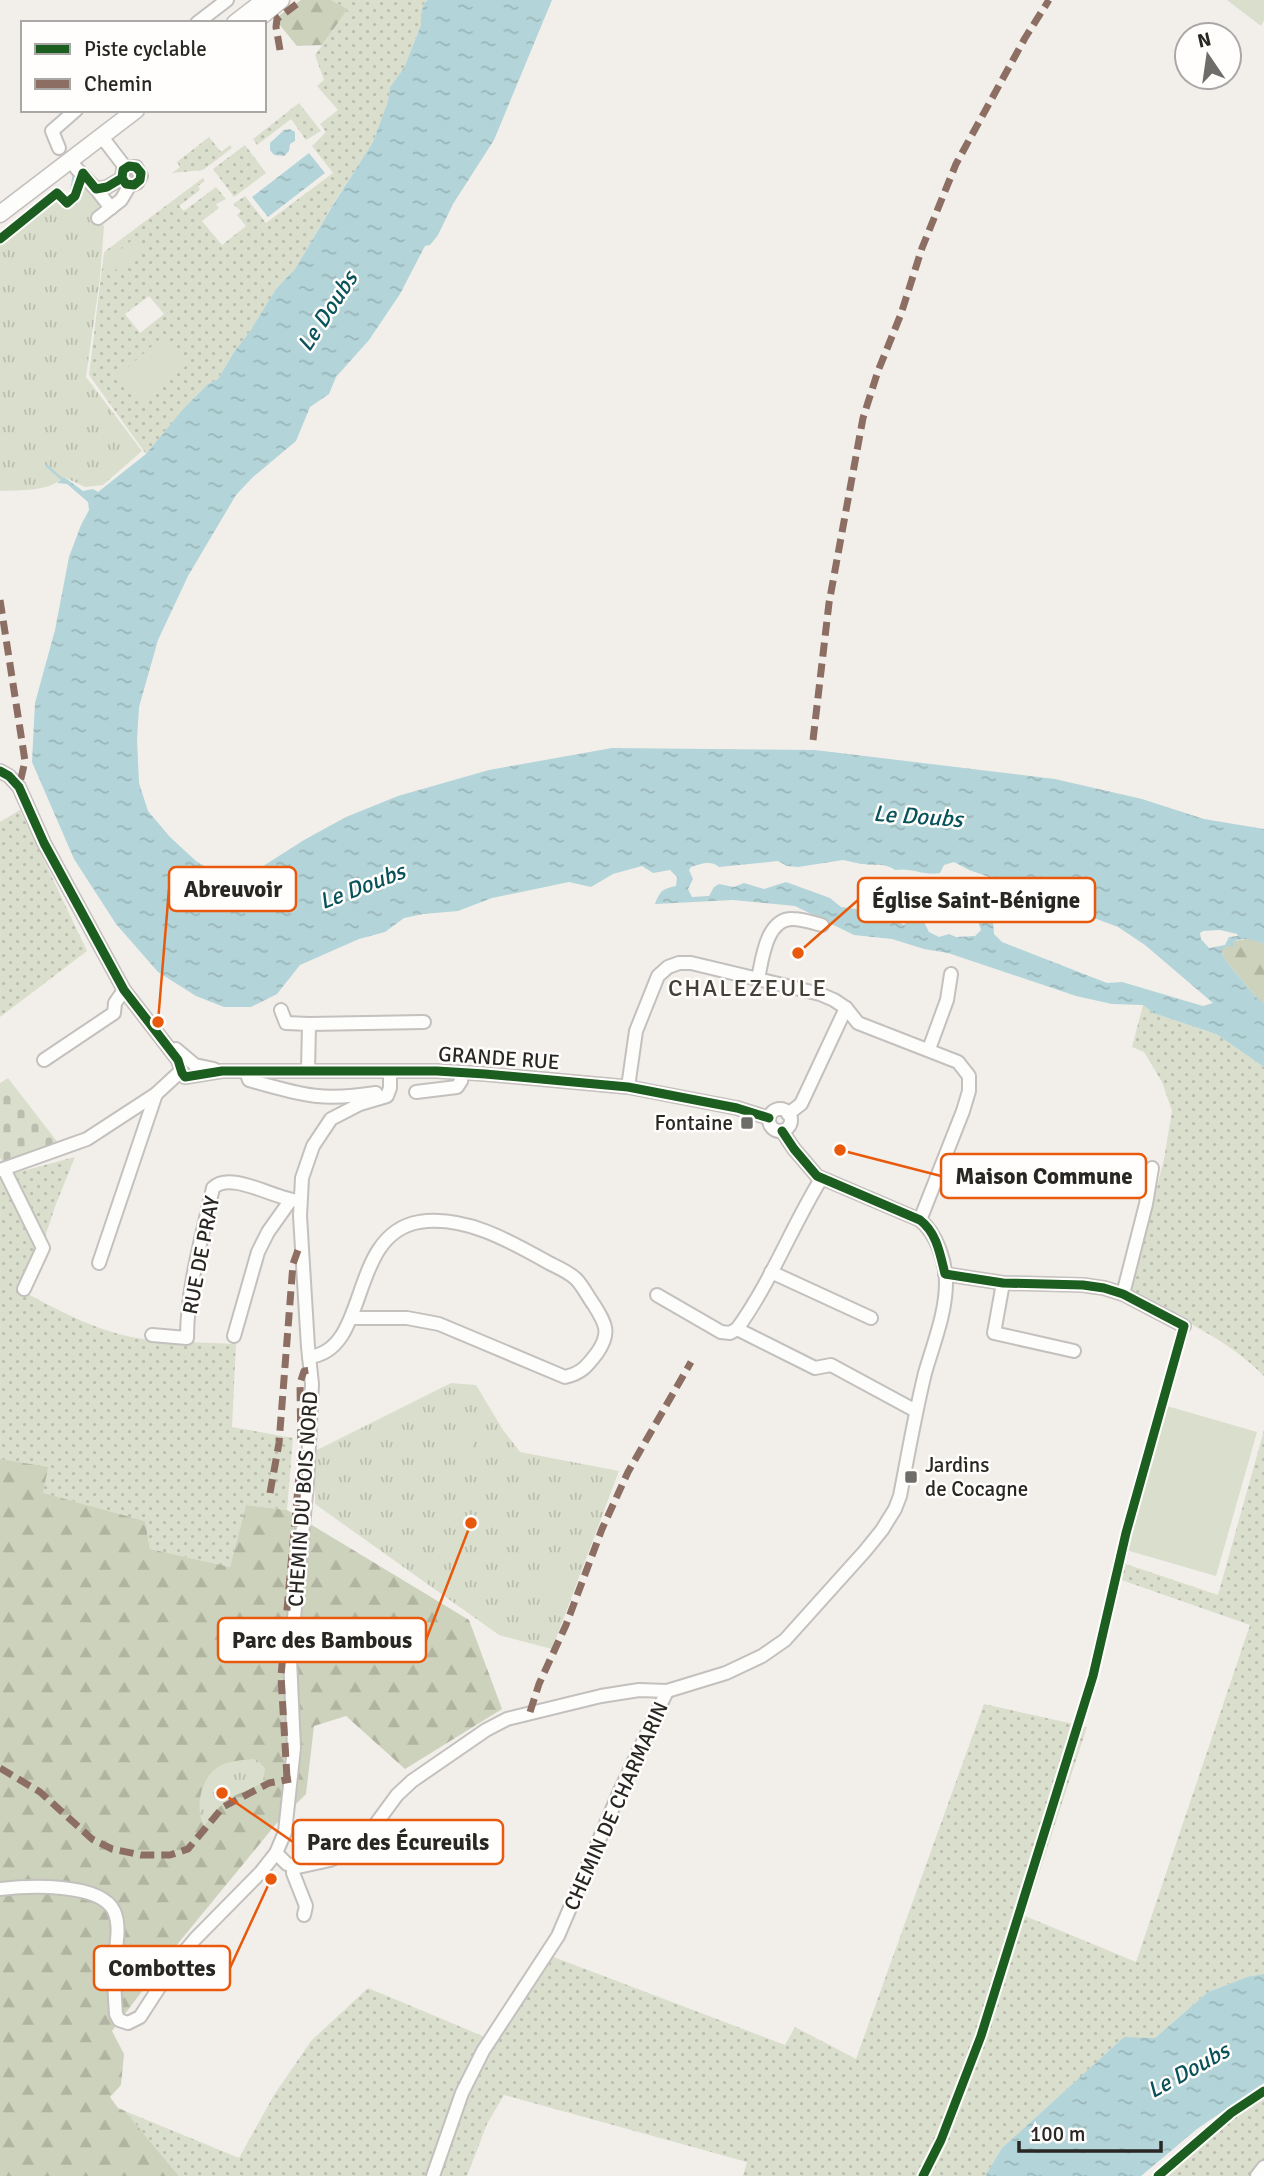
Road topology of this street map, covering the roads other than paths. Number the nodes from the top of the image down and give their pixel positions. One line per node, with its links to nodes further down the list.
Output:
1 (227, 0): 5 (street)
2 (273, 0): 4 (main road)
3 (281, 0): 4 (main road)
4 (260, 13): 6 (main road)
5 (200, 21)
6 (240, 21)
7 (74, 112): 12 (street)
8 (117, 112): 16 (main road)
9 (126, 112): 11 (main road)
10 (133, 112): 11 (main road)
11 (102, 137): 14 (street); 18 (main road)
12 (59, 148)
13 (76, 168): 15 (street)
14 (126, 177): 15 (street); 17 (street)
15 (96, 189): 17 (street)
16 (0, 203)
17 (111, 208): 19 (street)
18 (0, 214)
19 (97, 218)
20 (0, 771): 24 (street)
21 (822, 925): 23 (street)
22 (951, 974): 29 (street)
23 (758, 979): 25 (street); 36 (street)
24 (124, 990): 30 (street); 31 (street)
25 (846, 1008): 29 (street); 40 (street)
26 (281, 1010): 28 (street)
27 (424, 1022): 28 (street)
28 (309, 1024): 32 (street)
29 (929, 1049): 47 (street)
30 (44, 1060)
31 (188, 1070): 34 (street, GRANDE RUE); 37 (street)
32 (308, 1071): 33 (street, GRANDE RUE); 34 (street, GRANDE RUE)
33 (390, 1071): 35 (street, GRANDE RUE); 46 (street, CHEMIN DU BOIS NORD)
34 (246, 1072): 39 (street)
35 (462, 1072): 36 (street, GRANDE RUE); 38 (street)
36 (628, 1087): 41 (street, GRANDE RUE)
37 (161, 1091): 44 (street); 48 (street)
38 (416, 1092)
39 (376, 1093)
40 (788, 1114): 41 (street); 42 (street)
41 (769, 1118): 42 (street)
42 (782, 1131): 45 (street)
43 (1152, 1168): 53 (street)
44 (2, 1170): 52 (street)
45 (821, 1179): 47 (street); 49 (street)
46 (295, 1201): 59 (street, RUE DE PRAY); 60 (street); 62 (street, CHEMIN DU BOIS NORD)
47 (920, 1220): 50 (street)
48 (99, 1263)
49 (771, 1272): 56 (street); 58 (street)
50 (946, 1274): 51 (street); 63 (street, CHEMIN DE CHARMARIN)
51 (1003, 1283): 53 (street); 61 (street)
52 (24, 1289)
53 (1122, 1294): 57 (street)
54 (657, 1295): 58 (street)
55 (352, 1318): 55 (street); 62 (street)
56 (871, 1318)
57 (1184, 1325)
58 (737, 1329): 63 (street)
59 (152, 1335)
60 (234, 1336)
61 (1074, 1351)
62 (309, 1357): 65 (street, CHEMIN DU BOIS NORD)
63 (916, 1411): 64 (street, CHEMIN DE CHARMARIN)
64 (667, 1691): 66 (street); 70 (street, CHEMIN DE CHARMARIN)
65 (276, 1853): 66 (street); 67 (street, CHEMIN DU BOIS NORD)
66 (293, 1867): 68 (street)
67 (0, 1889)
68 (304, 1915)
69 (1264, 2167): 71 (street)
70 (433, 2176)
71 (1257, 2176)

